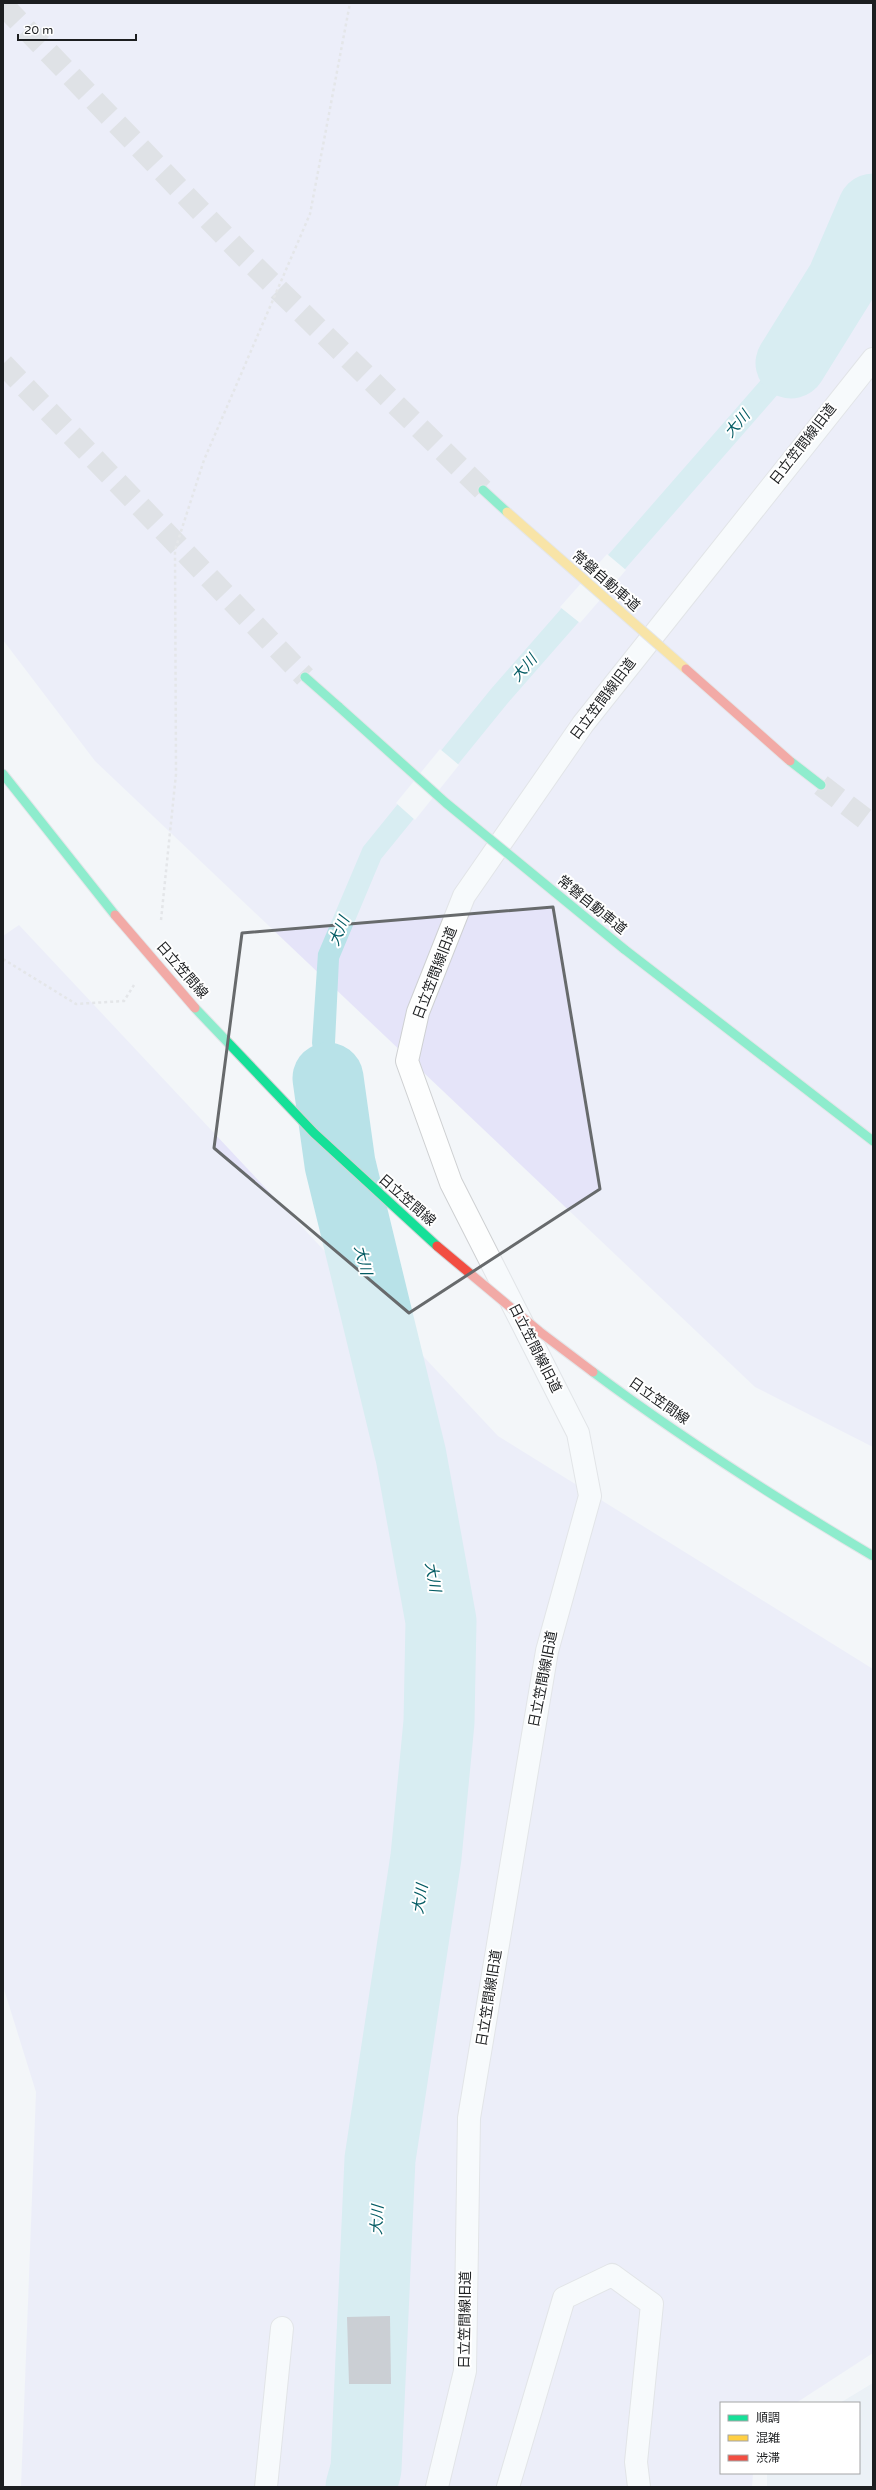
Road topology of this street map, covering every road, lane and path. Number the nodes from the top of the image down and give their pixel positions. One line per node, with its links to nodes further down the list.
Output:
1 (350, 3): 7 (path)
2 (873, 359): 14 (street, 日立笠間線旧道)
3 (483, 490): 6 (main road, 常磐自動車道, bridge)
4 (305, 677): 10 (main road, 常磐自動車道, bridge)
5 (3, 774): 11 (main road, 日立笠間線, bridge)
6 (821, 785)
7 (161, 922)
8 (3, 959): 9 (path)
9 (136, 982)
10 (873, 1141)
11 (873, 1556)
12 (282, 2328): 13 (street)
13 (266, 2487)
14 (437, 2487)
15 (508, 2487): 16 (street)
16 (639, 2487)

